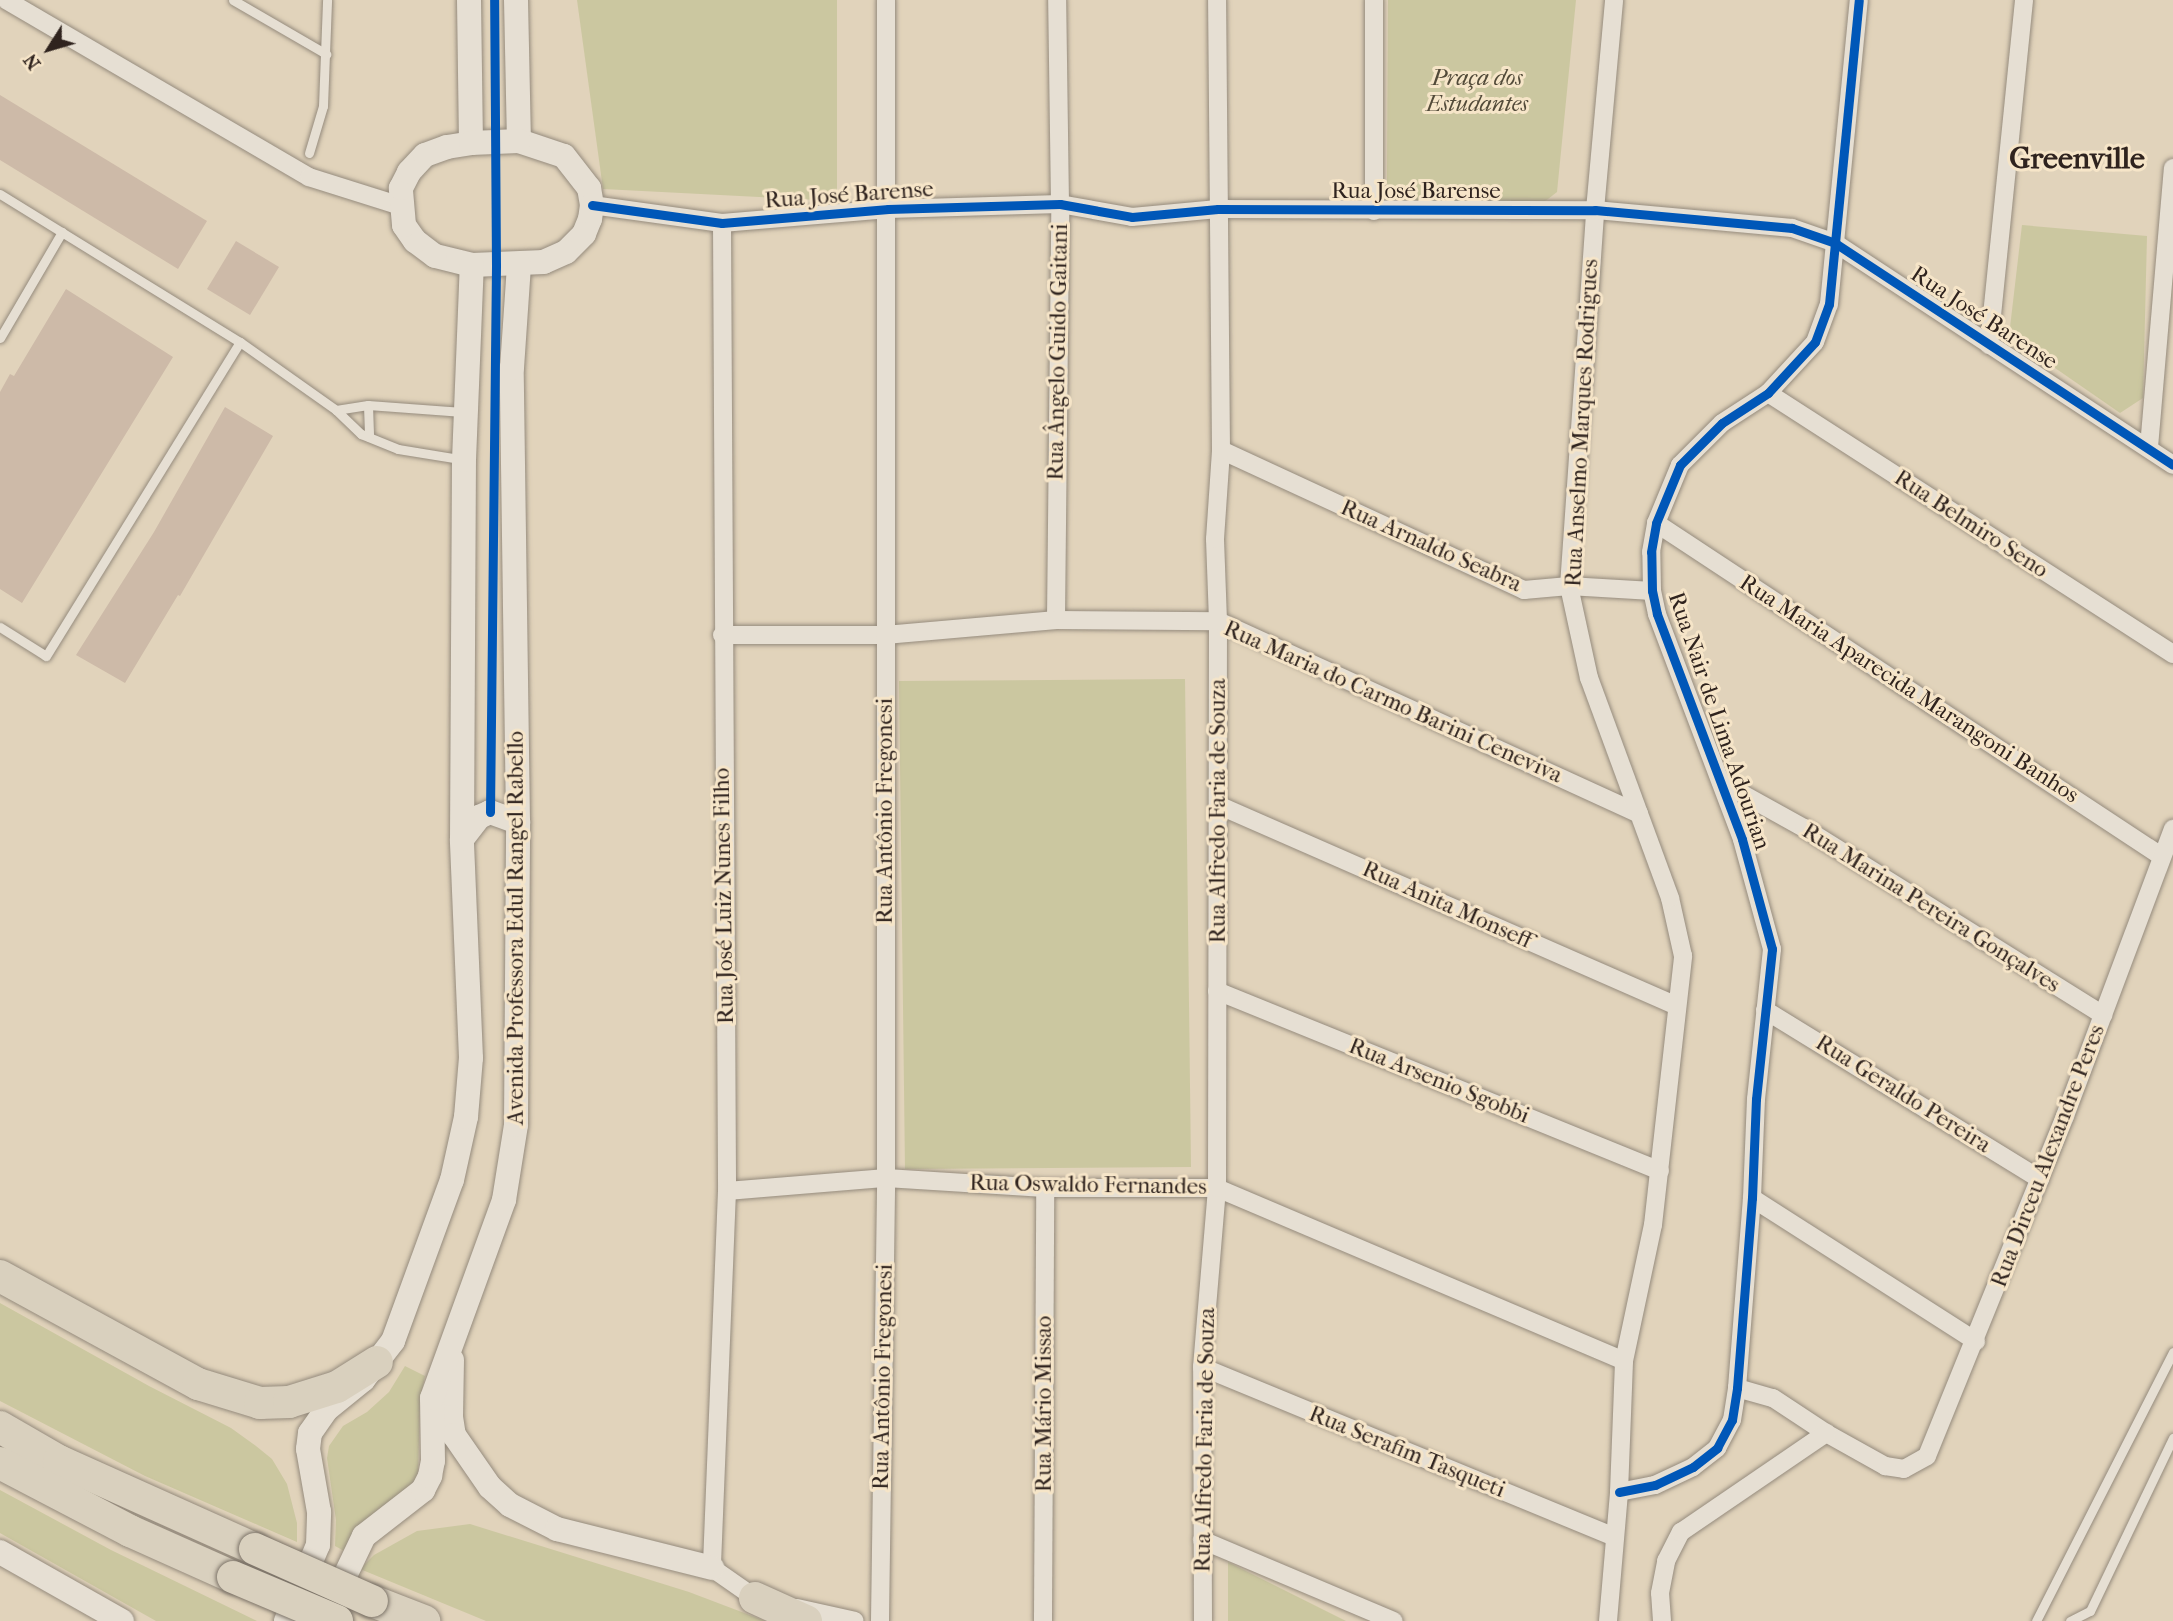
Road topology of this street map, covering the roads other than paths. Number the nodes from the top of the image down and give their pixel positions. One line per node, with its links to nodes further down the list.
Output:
1 (6, 0): 21 (street)
2 (233, 0): 13 (lane)
3 (327, 0): 13 (lane)
4 (469, 0): 15 (main road)
5 (516, 0): 14 (main road)
6 (886, 0): 22 (street, Rua Antônio Fregonesi)
7 (1057, 0): 19 (street, Rua Ângelo Guido Gaitani)
8 (1217, 0): 23 (street, Rua Alfredo Faria de Souza)
9 (1374, 0): 24 (street)
10 (1614, 0): 25 (street, Rua Anselmo Marques Rodrigues)
11 (1858, 0): 28 (street, Rua Nair de Lima Adourian)
12 (2024, 0): 34 (street)
13 (327, 54): 16 (lane)
14 (519, 141): 15 (main road); 20 (main road)
15 (471, 143): 21 (main road)
16 (309, 153)
17 (2173, 168): 29 (street)
18 (0, 194): 27 (lane)
19 (1060, 204): 22 (street, Rua José Barense); 23 (street, Rua José Barense); 47 (street, Rua Ângelo Guido Gaitani)
20 (592, 205): 26 (street, Rua José Barense); 31 (main road)
21 (401, 206): 30 (main road)
22 (888, 209): 26 (street, Rua José Barense); 51 (street, Rua Antônio Fregonesi)
23 (1218, 209): 24 (street, Rua José Barense); 41 (street, Rua Alfredo Faria de Souza)
24 (1374, 211): 25 (street, Rua José Barense)
25 (1595, 211): 28 (street, Rua José Barense); 45 (street, Rua Anselmo Marques Rodrigues)
26 (722, 223): 50 (street, Rua José Luiz Nunes Filho)
27 (62, 232): 32 (lane); 33 (lane)
28 (1835, 243): 34 (street, Rua José Barense); 35 (street, Rua Nair de Lima Adourian)
29 (2169, 263): 40 (street)
30 (472, 265): 31 (main road); 38 (main road, Avenida Professora Edul Rangel Rabello)
31 (519, 265): 56 (main road, Avenida Professora Edul Rangel Rabello)
32 (0, 338)
33 (240, 342): 37 (lane); 49 (lane)
34 (1989, 345): 40 (street, Rua José Barense)
35 (1769, 393): 44 (street, Rua Nair de Lima Adourian); 52 (street, Rua Belmiro Seno)
36 (368, 405): 37 (lane); 38 (lane); 39 (lane)
37 (336, 410): 39 (lane)
38 (466, 413): 42 (main road, Avenida Professora Edul Rangel Rabello)
39 (369, 437): 42 (lane)
40 (2149, 447): 43 (street, Rua José Barense)
41 (1221, 450): 45 (street, Rua Arnaldo Seabra); 48 (street, Rua Alfredo Faria de Souza)
42 (464, 460): 58 (main road, Avenida Professora Edul Rangel Rabello)
43 (2173, 465)
44 (1656, 523): 46 (street, Rua Nair de Lima Adourian); 59 (street, Rua Maria Aparecida Marangoni Banhos)
45 (1569, 586): 46 (street, Rua Arnaldo Seabra); 55 (street, Rua Anselmo Marques Rodrigues)
46 (1652, 592): 53 (street, Rua Nair de Lima Adourian)
47 (1056, 620): 48 (street, Rua Maria do Carmo Barini Ceneviva); 51 (street, Rua Maria do Carmo Barini Ceneviva)
48 (1218, 621): 54 (street, Rua Alfredo Faria de Souza); 55 (street, Rua Maria do Carmo Barini Ceneviva)
49 (0, 627)
50 (722, 635): 51 (street, Rua Maria do Carmo Barini Ceneviva); 69 (street, Rua José Luiz Nunes Filho)
51 (885, 635): 65 (street, Rua Antônio Fregonesi)
52 (2173, 654)
53 (1721, 782): 62 (street, Rua Nair de Lima Adourian); 63 (street, Rua Marina Pereira Gonçalves)
54 (1218, 804): 60 (street, Rua Alfredo Faria de Souza); 61 (street, Rua Anita Monseff)
55 (1639, 814): 61 (street, Rua Anselmo Marques Rodrigues)
56 (518, 822): 58 (main road); 72 (main road, Avenida Professora Edul Rangel Rabello)
57 (2173, 829): 59 (street, Rua Dirceu Alexandre Peres)
58 (462, 839): 76 (main road, Avenida Professora Edul Rangel Rabello)
59 (2161, 856): 63 (street, Rua Dirceu Alexandre Peres)
60 (1217, 991): 64 (street, Rua Arsenio Sgobbi); 68 (street, Rua Alfredo Faria de Souza)
61 (1676, 1006): 64 (street, Rua Anselmo Marques Rodrigues)
62 (1765, 1010): 66 (street, Rua Geraldo Pereira); 70 (street, Rua Nair de Lima Adourian)
63 (2103, 1015): 66 (street, Rua Dirceu Alexandre Peres)
64 (1660, 1171): 75 (street, Rua Anselmo Marques Rodrigues)
65 (886, 1178): 67 (street, Rua Oswaldo Fernandes); 69 (street, Rua Oswaldo Fernandes); 96 (street, Rua Antônio Fregonesi)
66 (2040, 1179): 73 (street, Rua Dirceu Alexandre Peres)
67 (1045, 1188): 68 (street, Rua Oswaldo Fernandes); 97 (street, Rua Mário Missao)
68 (1217, 1188): 75 (street, Rua Oswaldo Fernandes); 77 (street, Rua Alfredo Faria de Souza)
69 (727, 1191): 87 (street, Rua José Luiz Nunes Filho)
70 (1752, 1198): 73 (street); 78 (street, Rua Nair de Lima Adourian)
71 (0, 1276): 76 (highway)
72 (453, 1335): 87 (main road); 91 (main road, Avenida Professora Edul Rangel Rabello)
73 (1976, 1341): 80 (street, Rua Dirceu Alexandre Peres)
74 (2173, 1352): 102 (lane)
75 (1624, 1361): 83 (street, Rua Anselmo Marques Rodrigues)
76 (377, 1362): 90 (main road, Avenida Professora Edul Rangel Rabello)
77 (1202, 1367): 84 (street, Rua Serafim Tasqueti); 85 (street, Rua Alfredo Faria de Souza)
78 (1737, 1388): 80 (street); 83 (street, Rua Nair de Lima Adourian)
79 (0, 1427): 93 (highway, bridge)
80 (1826, 1433): 101 (street)
81 (2173, 1438): 103 (lane)
82 (0, 1463): 92 (highway, bridge)
83 (1619, 1492): 84 (street, Rua Anselmo Marques Rodrigues)
84 (1613, 1536): 100 (street, Rua Anselmo Marques Rodrigues)
85 (1202, 1540): 98 (street, Rua Alfredo Faria de Souza); 99 (street)
86 (0, 1552): 89 (main road)
87 (712, 1568): 88 (street)
88 (755, 1598): 94 (highway); 95 (street)
89 (122, 1621)
90 (286, 1621)
91 (325, 1621)
92 (337, 1621)
93 (424, 1621)
94 (806, 1621)
95 (855, 1621)
96 (880, 1621)
97 (1043, 1621)
98 (1203, 1621)
99 (1394, 1621)
100 (1608, 1621)
101 (1662, 1621)
102 (2036, 1621)
103 (2070, 1621)

